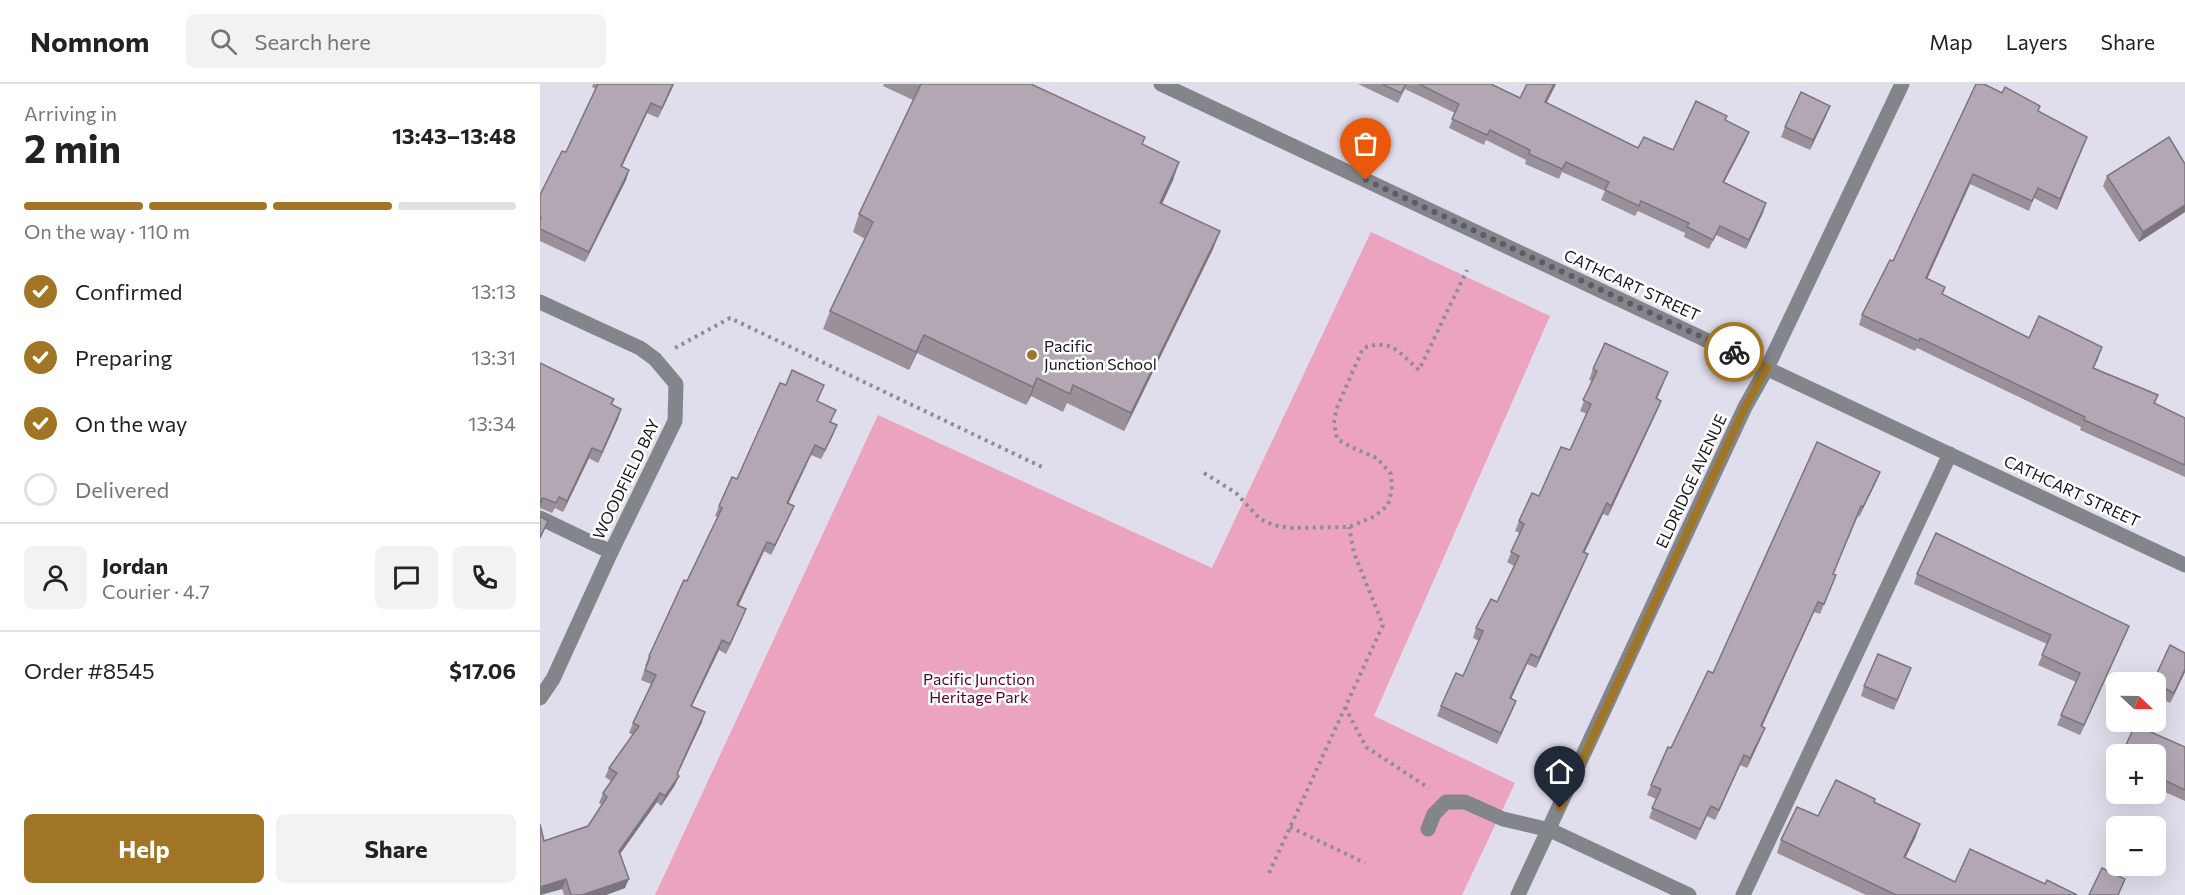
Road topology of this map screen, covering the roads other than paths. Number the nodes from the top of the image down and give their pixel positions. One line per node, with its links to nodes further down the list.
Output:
1 (1161, 84): 4 (street, CATHCART STREET)
2 (1902, 84): 4 (street, ELDRIDGE AVENUE)
3 (540, 302): 7 (street, WOODFIELD BAY)
4 (1767, 368): 5 (street, CATHCART STREET); 11 (street, ELDRIDGE AVENUE)
5 (1950, 454): 8 (street, CATHCART STREET); 14 (street)
6 (540, 518): 7 (street)
7 (610, 552): 9 (street, WOODFIELD BAY)
8 (2185, 565)
9 (540, 698)
10 (1428, 829): 11 (street)
11 (1550, 830): 12 (street, ELDRIDGE AVENUE); 13 (street)
12 (1518, 895)
13 (1689, 895)
14 (1743, 895)

